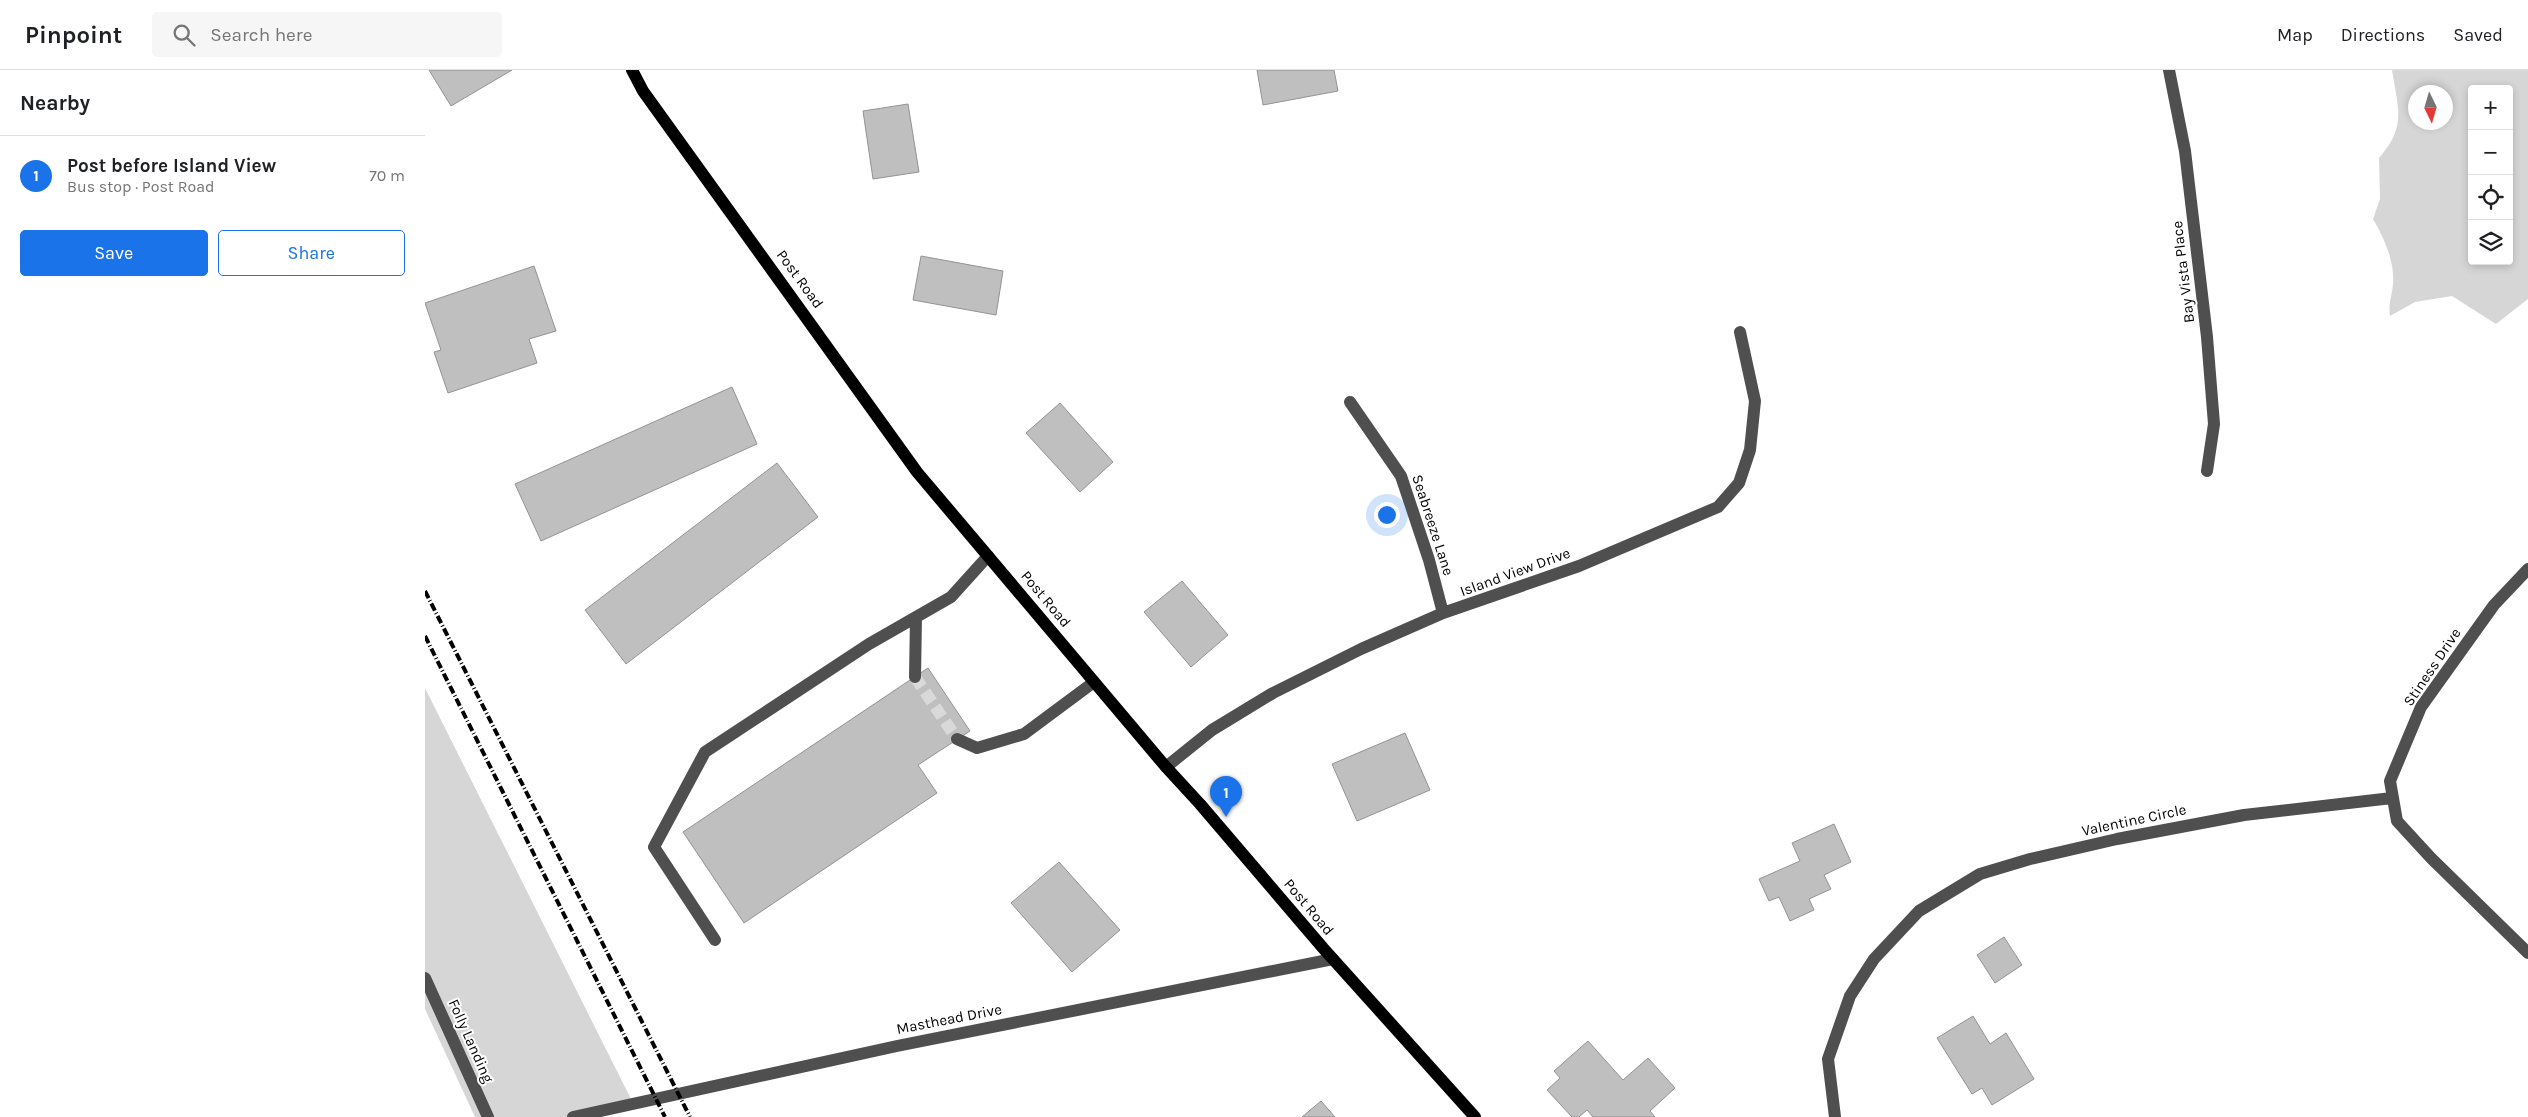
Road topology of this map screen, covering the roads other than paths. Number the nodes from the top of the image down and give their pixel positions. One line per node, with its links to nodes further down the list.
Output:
1 (632, 70): 6 (main road, Post Road)
2 (2169, 70): 5 (street, Bay Vista Place)
3 (1740, 332): 8 (street, Island View Drive)
4 (1349, 402): 8 (street, Seabreeze Lane)
5 (2207, 471)
6 (988, 556): 9 (street); 11 (main road, Post Road)
7 (2528, 568): 14 (street, Stiness Drive)
8 (1443, 613): 13 (street, Island View Drive)
9 (916, 617): 10 (street); 15 (street)
10 (915, 677)
11 (1094, 682): 12 (street); 13 (main road, Post Road)
12 (957, 739)
13 (1165, 767): 17 (main road, Post Road)
14 (2392, 798): 16 (street); 22 (street, Valentine Circle)
15 (715, 940)
16 (2528, 953)
17 (1333, 959): 20 (street, Masthead Drive); 21 (main road, Post Road)
18 (425, 978): 19 (street, Folly Landing)
19 (487, 1117)
20 (573, 1117)
21 (1475, 1117)
22 (1835, 1117)

